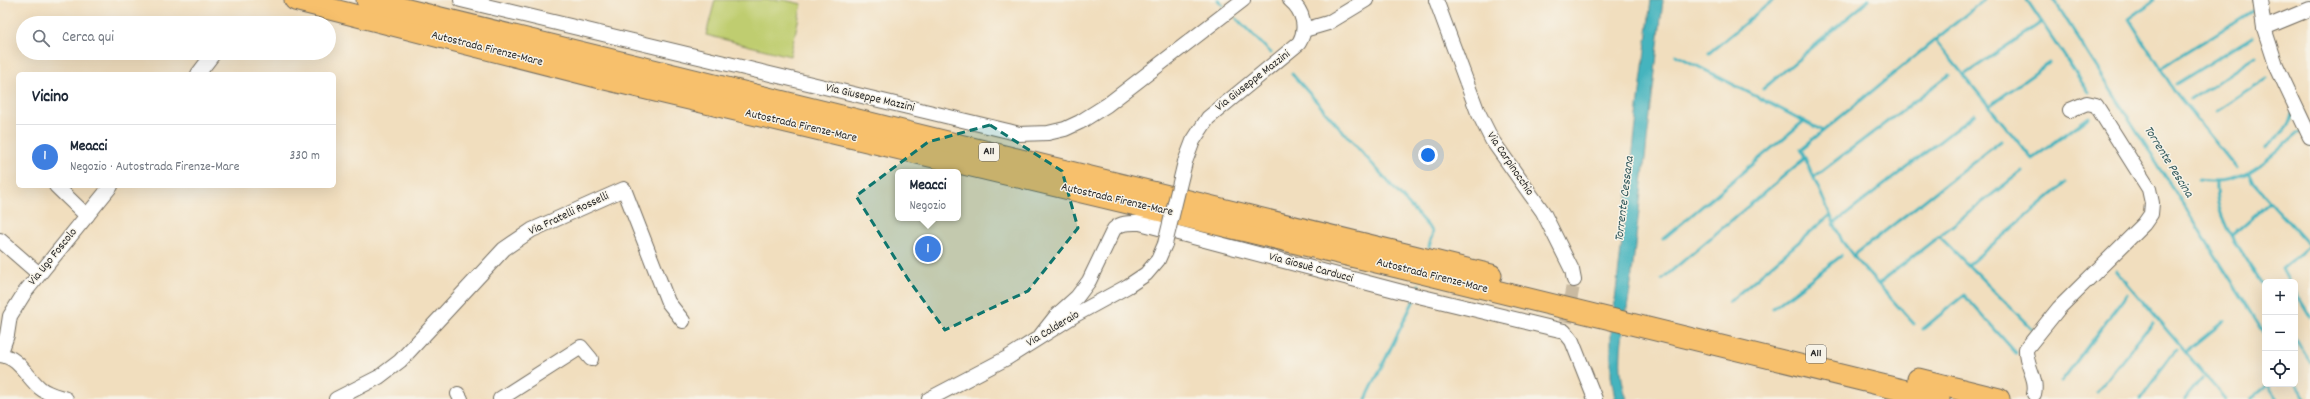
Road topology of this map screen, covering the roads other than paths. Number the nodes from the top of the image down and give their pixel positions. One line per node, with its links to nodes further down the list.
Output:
1 (295, 0): 23 (highway, Autostrada Firenze-Mare / A11)
2 (367, 0): 23 (highway, Autostrada Firenze-Mare / A11)
3 (461, 0): 4 (street, Via Giuseppe Mazzini)
4 (1243, 0)
5 (1290, 0): 11 (street)
6 (1366, 0): 11 (street)
7 (1436, 0): 22 (street, Via Carpinocchio)
8 (2260, 0): 10 (street)
9 (2310, 9): 10 (street)
10 (2264, 28): 15 (street)
11 (1304, 30): 20 (street, Via Giuseppe Mazzini, bridge)
12 (209, 60): 13 (street)
13 (200, 72)
14 (2070, 110): 31 (street)
15 (2310, 137)
16 (58, 188): 18 (street)
17 (109, 188): 18 (street, Via Ugo Foscolo)
18 (87, 216): 21 (street, Via Ugo Foscolo)
19 (0, 240): 21 (street)
20 (1165, 244): 27 (street, Via Calderaio)
21 (40, 274): 26 (street, Via Ugo Foscolo)
22 (1574, 280)
23 (1611, 312): 24 (highway, Autostrada Firenze-Mare / A11)
24 (1633, 317): 37 (highway, Autostrada Firenze-Mare / A11); 38 (highway, Autostrada Firenze-Mare / A11)
25 (683, 321): 33 (street, Via Fratelli Rosselli)
26 (7, 335): 28 (street, Via Ugo Foscolo); 30 (street, Via Ugo Foscolo)
27 (1041, 335): 35 (street, Via Calderaio); 36 (street, Via Giosuè Carducci)
28 (0, 355): 30 (street)
29 (591, 359): 34 (street)
30 (15, 360): 32 (street)
31 (2034, 394)
32 (66, 399)
33 (336, 399)
34 (500, 399)
35 (929, 399)
36 (1594, 399)
37 (1939, 399)
38 (1999, 399)

